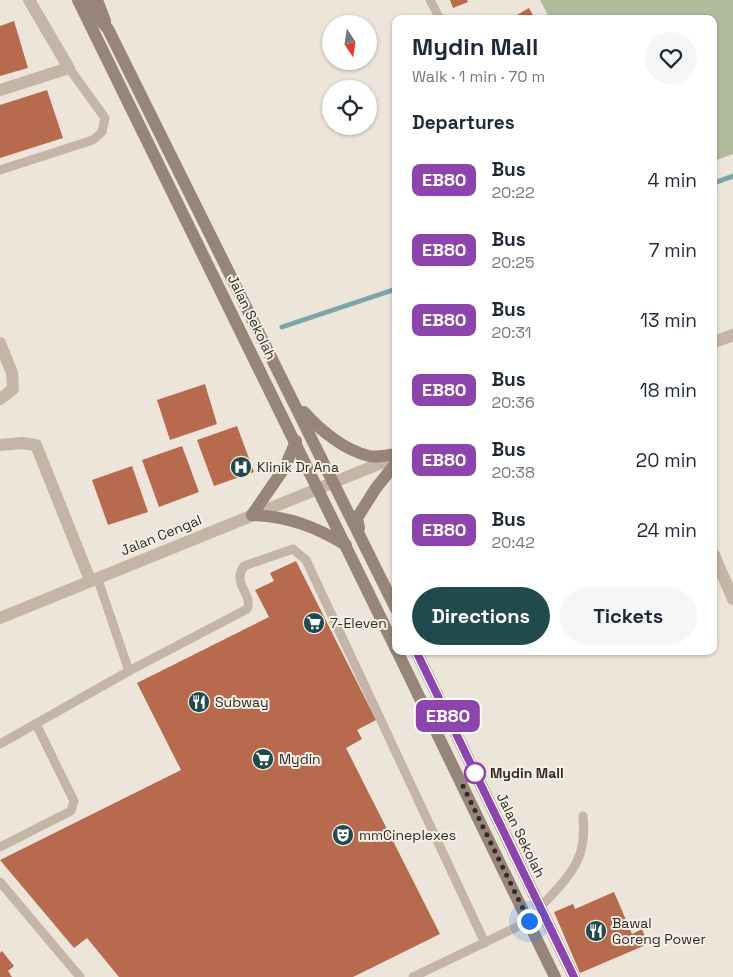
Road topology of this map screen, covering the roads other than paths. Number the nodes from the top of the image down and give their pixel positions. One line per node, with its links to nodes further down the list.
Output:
1 (29, 0): 8 (street)
2 (78, 0): 16 (street, Jalan Sekolah)
3 (82, 0): 7 (street, Jalan Sekolah)
4 (97, 0): 7 (street)
5 (430, 0): 6 (lane)
6 (438, 15)
7 (108, 29): 15 (street, Jalan Sekolah)
8 (69, 68): 9 (street); 10 (lane)
9 (0, 90)
10 (0, 170)
11 (733, 335): 12 (street)
12 (717, 341)
13 (0, 343): 14 (street)
14 (0, 399)
15 (293, 399): 18 (street); 21 (street, Jalan Sekolah)
16 (296, 441): 22 (street, Jalan Sekolah); 23 (street)
17 (0, 445): 27 (street)
18 (392, 455)
19 (392, 457): 21 (street, Jalan Cengal)
20 (392, 468): 24 (street)
21 (334, 482): 22 (street, Jalan Cengal); 24 (street, Jalan Sekolah)
22 (318, 487): 23 (street, Jalan Cengal); 25 (street, Jalan Sekolah)
23 (252, 515): 25 (street); 27 (street, Jalan Cengal)
24 (361, 536): 29 (street, Jalan Sekolah)
25 (346, 546): 31 (street, Jalan Sekolah)
26 (717, 562): 28 (street)
27 (93, 579): 30 (street, Jalan Cengal); 34 (lane)
28 (733, 599)
29 (392, 602)
30 (0, 618)
31 (392, 640)
32 (399, 655): 41 (street, Jalan Sekolah)
33 (418, 655): 40 (street, Jalan Sekolah)
34 (129, 671): 35 (lane); 42 (lane)
35 (36, 724): 36 (lane); 38 (lane)
36 (0, 744)
37 (583, 816): 40 (lane)
38 (0, 847)
39 (0, 882): 43 (lane)
40 (540, 908): 46 (street, Jalan Sekolah)
41 (529, 921): 42 (lane); 45 (street, Jalan Sekolah)
42 (485, 943): 44 (lane)
43 (80, 977)
44 (413, 977)
45 (555, 977)
46 (574, 977)

